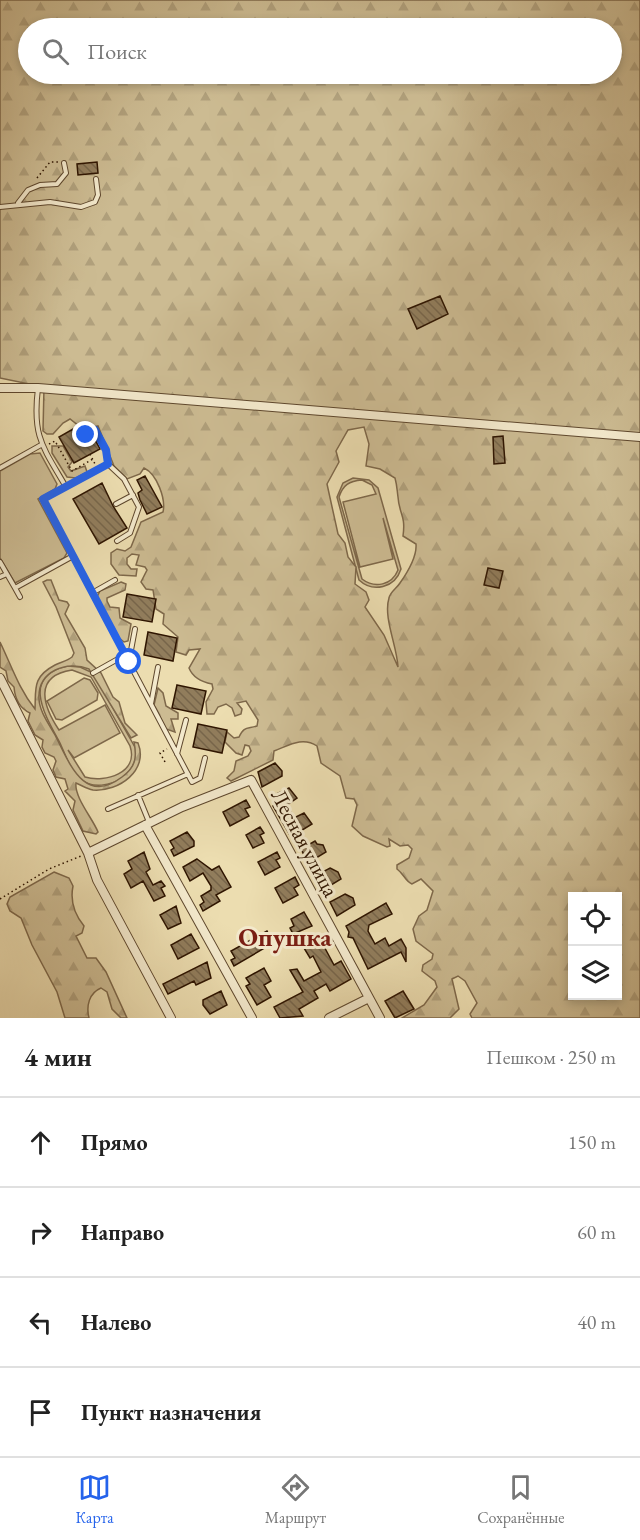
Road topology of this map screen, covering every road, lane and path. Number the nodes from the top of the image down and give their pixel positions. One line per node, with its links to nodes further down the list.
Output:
1 (64, 163): 3 (path); 3 (lane)
2 (96, 179): 4 (lane)
3 (28, 190): 4 (lane)
4 (9, 206): 5 (lane)
5 (0, 207)
6 (0, 388): 7 (street)
7 (38, 388): 9 (street); 10 (lane)
8 (86, 435): 13 (lane)
9 (640, 437)
10 (42, 446): 12 (path); 14 (lane); 16 (lane)
11 (90, 454): 12 (path)
12 (93, 459): 15 (path)
13 (108, 464): 15 (lane); 17 (lane)
14 (0, 468)
15 (98, 469): 16 (lane)
16 (66, 487): 20 (lane)
17 (133, 495): 18 (lane); 19 (lane)
18 (116, 504)
19 (117, 541)
20 (72, 556): 25 (lane); 26 (lane)
21 (0, 562): 22 (lane)
22 (7, 574): 23 (lane); 25 (lane)
23 (0, 577)
24 (115, 580): 26 (lane)
25 (15, 588): 27 (lane)
26 (92, 593): 29 (lane)
27 (20, 597)
28 (135, 629): 30 (lane)
29 (125, 655): 30 (lane); 32 (lane)
30 (129, 662): 34 (lane)
31 (158, 667): 34 (lane)
32 (93, 673)
33 (0, 678): 44 (street)
34 (151, 704): 36 (lane)
35 (186, 720): 37 (lane)
36 (173, 746): 37 (lane); 39 (path)
37 (177, 754): 40 (lane)
38 (205, 758): 40 (lane)
39 (165, 762)
40 (188, 774): 41 (lane)
41 (138, 795): 42 (lane); 43 (lane)
42 (108, 809)
43 (147, 824): 44 (street); 46 (street, Лесная улица); 48 (street)
44 (88, 853): 45 (path); 47 (street)
45 (0, 899)
46 (369, 998): 49 (street); 50 (street, Лесная улица)
47 (171, 1018)
48 (252, 1018)
49 (328, 1018)
50 (380, 1018)

